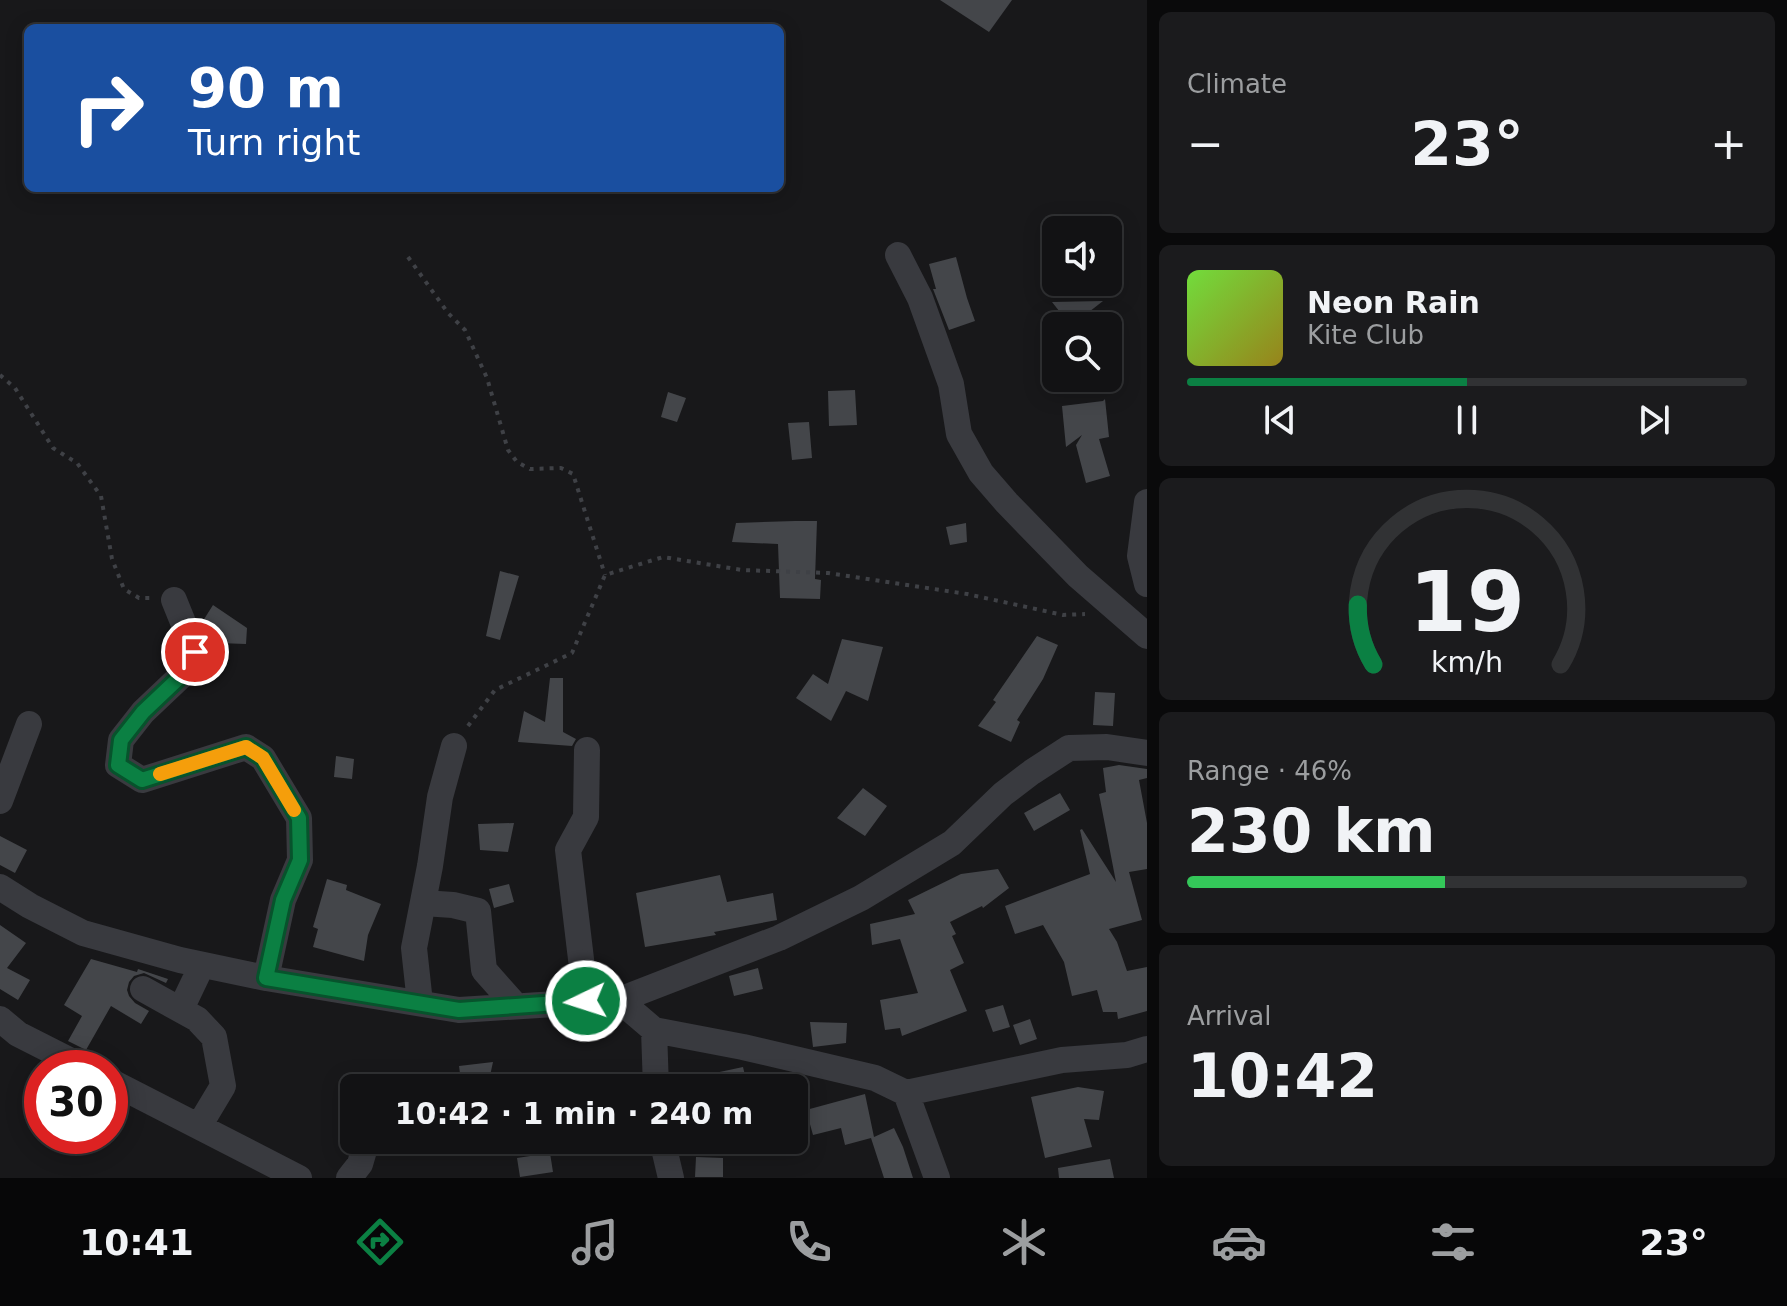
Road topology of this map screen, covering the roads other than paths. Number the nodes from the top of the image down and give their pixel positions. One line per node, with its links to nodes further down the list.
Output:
1 (898, 255): 5 (street)
2 (1147, 502): 3 (street)
3 (1147, 584)
4 (174, 600): 14 (street)
5 (1147, 636)
6 (29, 724): 10 (street)
7 (454, 746): 12 (street)
8 (587, 750): 17 (street)
9 (1147, 753): 16 (street)
10 (0, 801)
11 (0, 887): 13 (street)
12 (423, 903): 18 (street); 19 (street)
13 (202, 965): 14 (street); 20 (street)
14 (266, 978): 18 (street)
15 (143, 989): 20 (street)
16 (619, 1000): 17 (street); 22 (street)
17 (586, 1001): 19 (street)
18 (420, 1003): 19 (street)
19 (516, 1006)
20 (181, 1009): 28 (street)
21 (0, 1019): 24 (street)
22 (654, 1030): 25 (street); 27 (street)
23 (1147, 1049): 27 (street)
24 (50, 1050)
25 (656, 1074)
26 (128, 1090): 28 (street)
27 (906, 1093): 34 (street)
28 (199, 1126): 31 (street)
29 (363, 1154): 32 (street)
30 (665, 1154): 33 (street)
31 (299, 1178)
32 (349, 1178)
33 (671, 1178)
34 (937, 1178)

